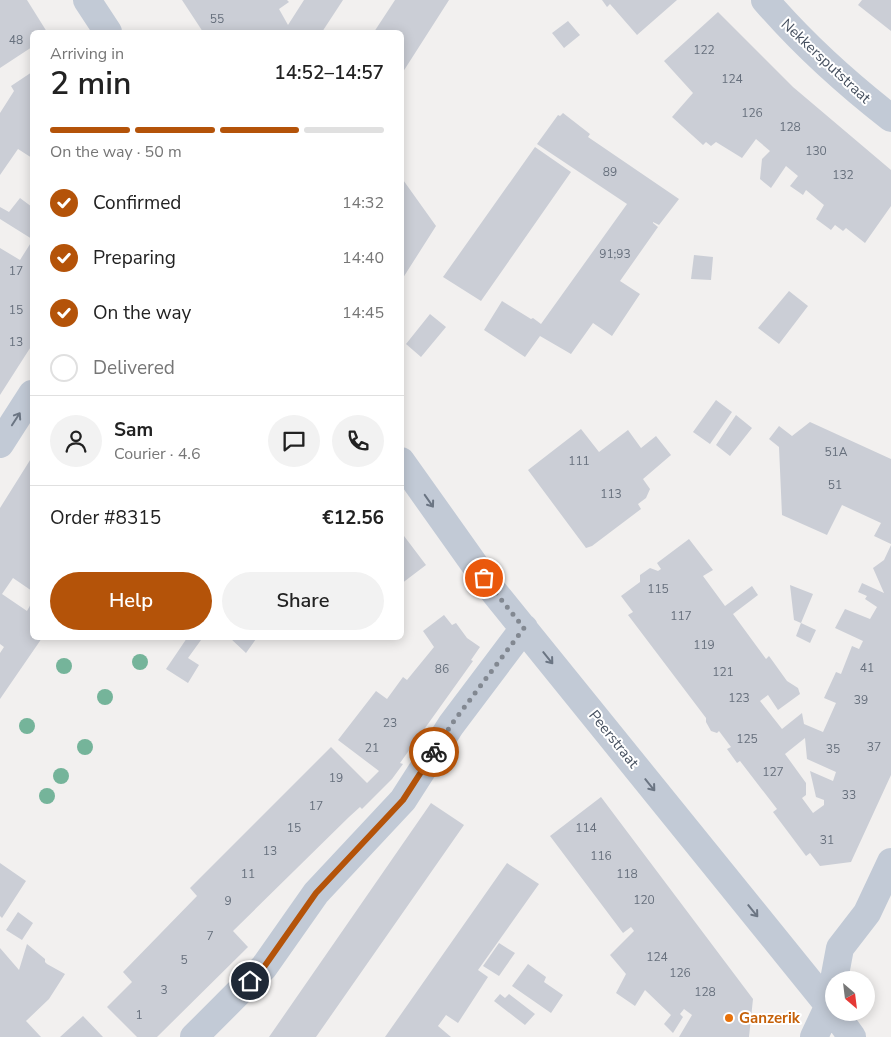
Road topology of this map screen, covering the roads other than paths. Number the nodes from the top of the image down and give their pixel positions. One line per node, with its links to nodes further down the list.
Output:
1 (87, 0): 3 (street)
2 (765, 0): 4 (street, Nekkersputstraat)
3 (107, 30)
4 (891, 118)
5 (30, 397): 6 (street, one-way to 5)
6 (0, 444)
7 (404, 465): 8 (street, Peerstraat, one-way to 8)
8 (524, 628): 11 (street, Peerstraat, one-way to 11); 14 (street)
9 (891, 862): 10 (street)
10 (837, 971)
11 (825, 988)
12 (825, 1014): 15 (street)
13 (844, 1021): 16 (street, Peerstraat)
14 (194, 1037)
15 (814, 1037)
16 (852, 1037)

